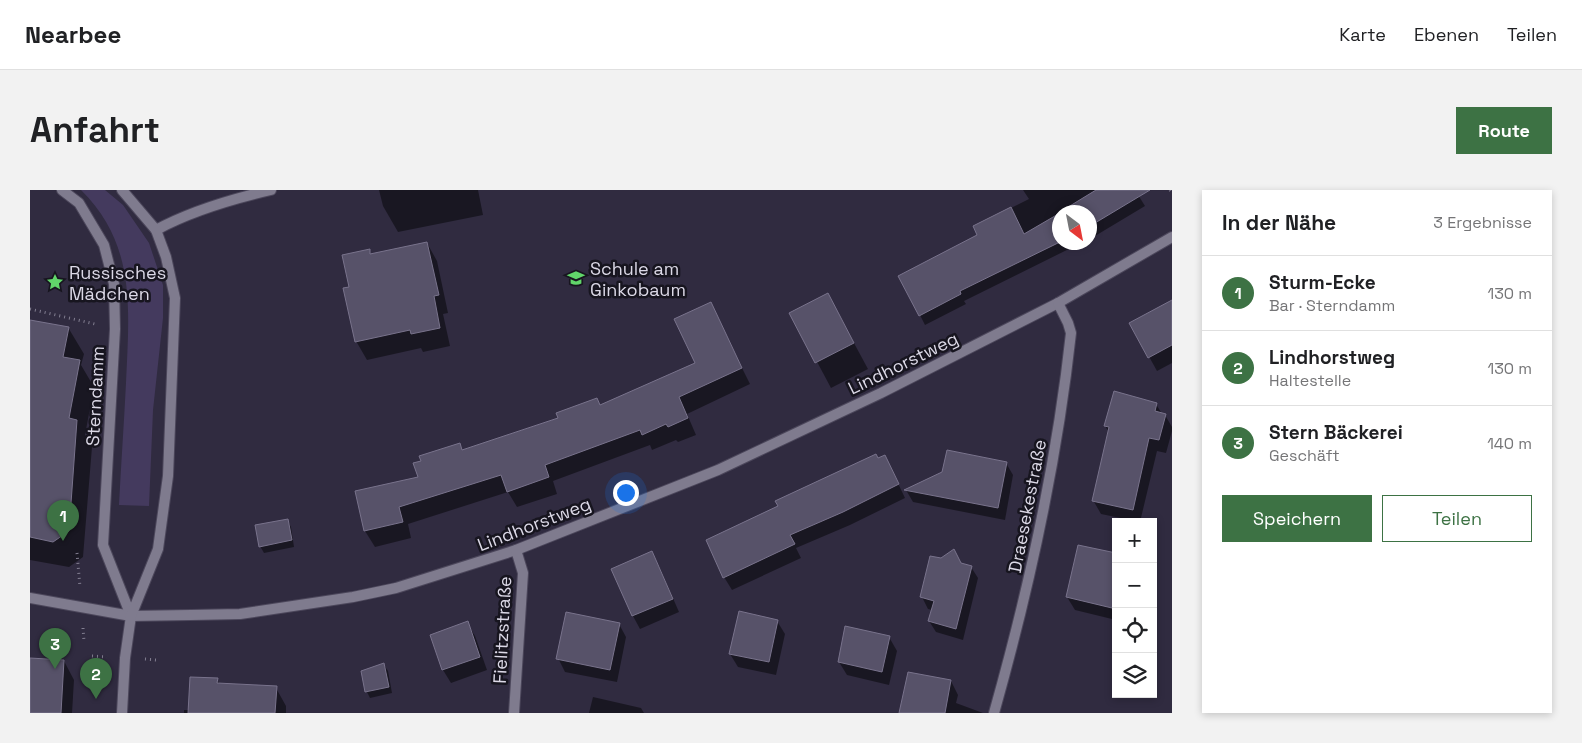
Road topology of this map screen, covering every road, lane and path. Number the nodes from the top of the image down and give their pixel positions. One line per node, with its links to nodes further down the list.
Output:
1 (62, 190): 8 (street, Sterndamm)
2 (122, 190): 4 (street, Sterndamm)
3 (271, 190): 4 (street)
4 (156, 230): 11 (street, Sterndamm)
5 (1172, 237): 6 (street, Lindhorstweg)
6 (1058, 303): 9 (street, Lindhorstweg); 14 (street, Draesekestraße)
7 (30, 309): 8 (path)
8 (115, 329): 11 (street, Sterndamm)
9 (516, 550): 11 (street, Lindhorstweg); 13 (street, Fielitzstraße)
10 (30, 598): 11 (street, Lindhorstweg)
11 (130, 616): 12 (street, Sterndamm)
12 (122, 713)
13 (514, 713)
14 (994, 713)

